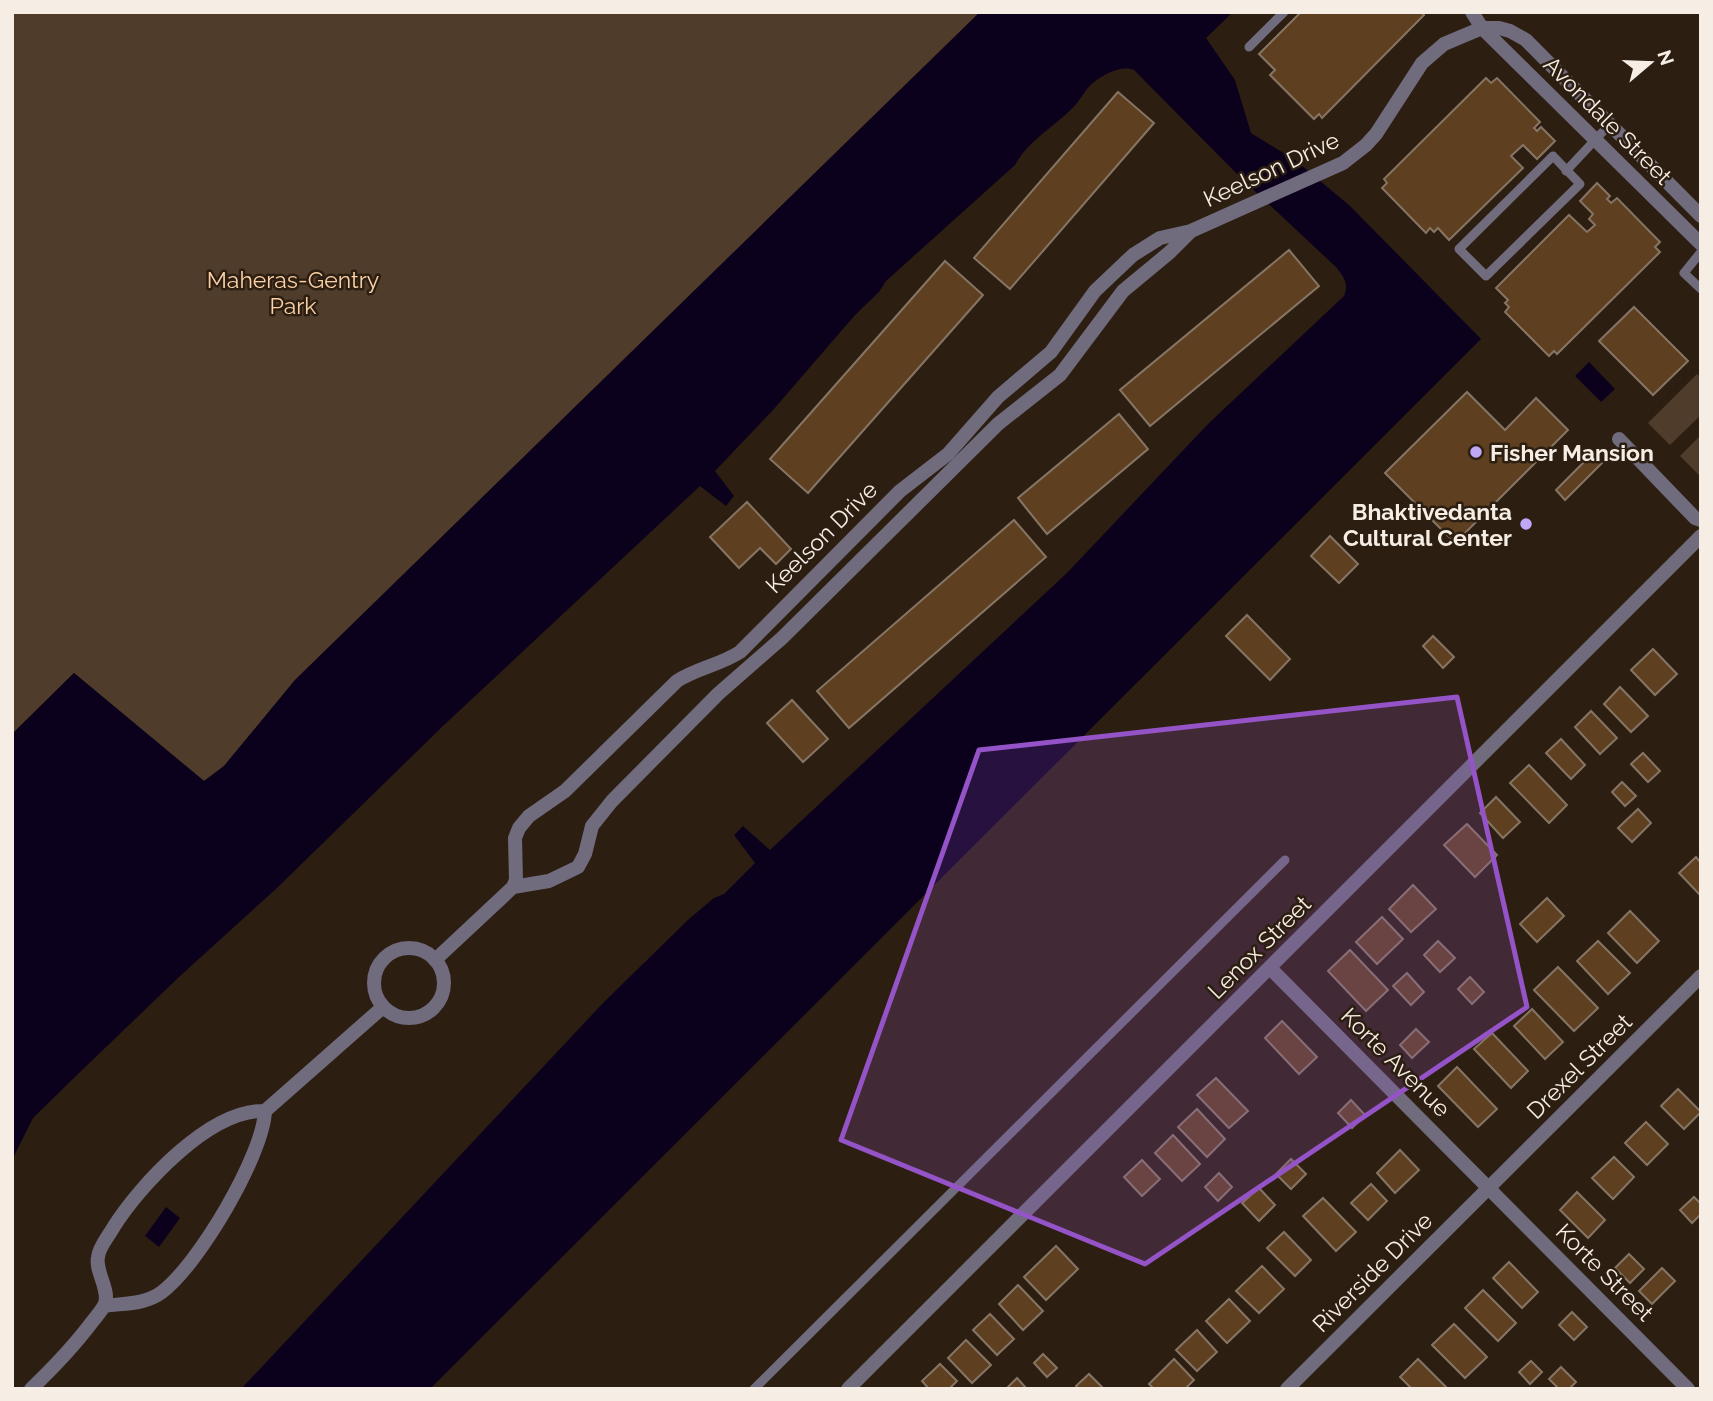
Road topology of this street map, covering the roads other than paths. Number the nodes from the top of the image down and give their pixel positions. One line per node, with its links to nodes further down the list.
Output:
1 (1284, 12): 4 (lane)
2 (1472, 12): 3 (street, Avondale Street)
3 (1482, 28): 5 (street, Avondale Street); 6 (street, Avondale Street); 13 (street, Keelson Drive)
4 (1249, 47)
5 (1552, 66): 6 (street); 7 (street, Avondale Street)
6 (1536, 80): 8 (street, Avondale Street)
7 (1610, 124): 8 (lane); 10 (street, Avondale Street)
8 (1595, 140): 9 (lane); 11 (street, Avondale Street)
9 (1566, 170): 9 (lane)
10 (1672, 187): 11 (street); 12 (street, Avondale Street)
11 (1657, 201): 14 (street, Avondale Street)
12 (1701, 216)
13 (1191, 231): 21 (street, Keelson Drive); 21 (street, Keelson Drive)
14 (1701, 244)
15 (1701, 252): 16 (lane)
16 (1701, 289)
17 (1619, 439): 18 (street)
18 (1701, 520)
19 (1701, 536): 23 (street, Lenox Street)
20 (1285, 860): 30 (lane)
21 (513, 887): 22 (street)
22 (435, 960): 25 (street); 25 (street)
23 (1270, 968): 27 (street, Korte Avenue); 31 (street, Lenox Street)
24 (1701, 976): 27 (street, Drexel Street)
25 (383, 1007): 26 (street)
26 (265, 1111): 28 (street); 28 (street)
27 (1489, 1188): 32 (street, Riverside Drive); 33 (street, Korte Street)
28 (104, 1306): 29 (street)
29 (31, 1389)
30 (754, 1389)
31 (848, 1389)
32 (1287, 1389)
33 (1688, 1389)

